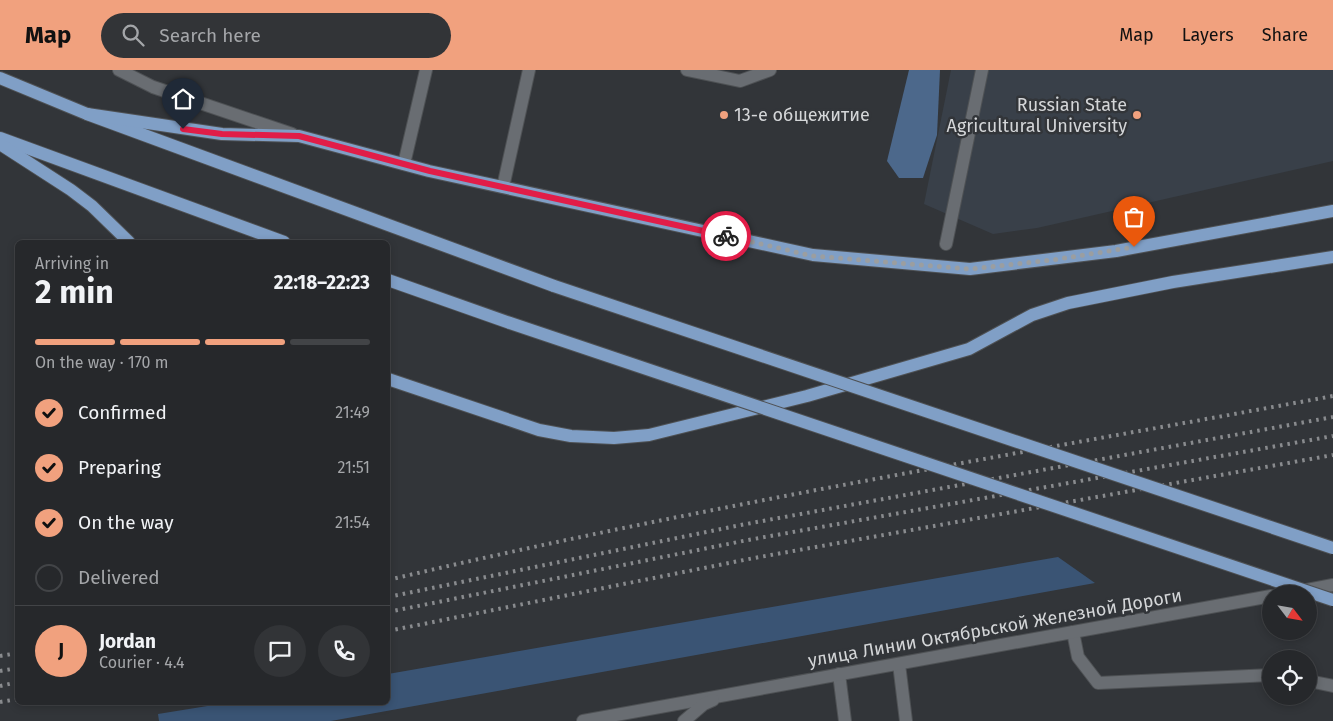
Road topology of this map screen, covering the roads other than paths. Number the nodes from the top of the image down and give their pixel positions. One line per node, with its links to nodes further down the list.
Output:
1 (426, 70): 12 (street)
2 (529, 70): 13 (street)
3 (687, 70): 4 (street)
4 (770, 70)
5 (982, 70): 17 (street)
6 (123, 71): 9 (street)
7 (0, 78): 8 (main road)
8 (87, 114): 9 (main road); 21 (main road, bridge)
9 (299, 136): 12 (main road)
10 (0, 138): 16 (main road)
11 (0, 144): 15 (main road)
12 (404, 164): 13 (main road)
13 (503, 187): 14 (main road)
14 (1333, 211)
15 (127, 240)
16 (279, 240)
17 (946, 244)
18 (1333, 257): 20 (main road)
19 (390, 281): 25 (main road, bridge)
20 (390, 380)
21 (1333, 548)
22 (1333, 585): 23 (street)
23 (1318, 588)
24 (1262, 598): 26 (street, улица Линии Октябрьской Железной Дороги)
25 (1333, 600)
26 (1073, 632): 27 (street, улица Линии Октябрьской Железной Дороги); 29 (street)
27 (899, 664): 28 (street, улица Линии Октябрьской Железной Дороги); 37 (street)
28 (839, 674): 32 (street, улица Линии Октябрьской Железной Дороги); 36 (street)
29 (1262, 675)
30 (1317, 683): 31 (street)
31 (1333, 686)
32 (724, 694): 33 (street, улица Линии Октябрьской Железной Дороги); 35 (street)
33 (583, 721): 34 (street)
34 (599, 721)
35 (684, 721)
36 (845, 721)
37 (906, 721)

